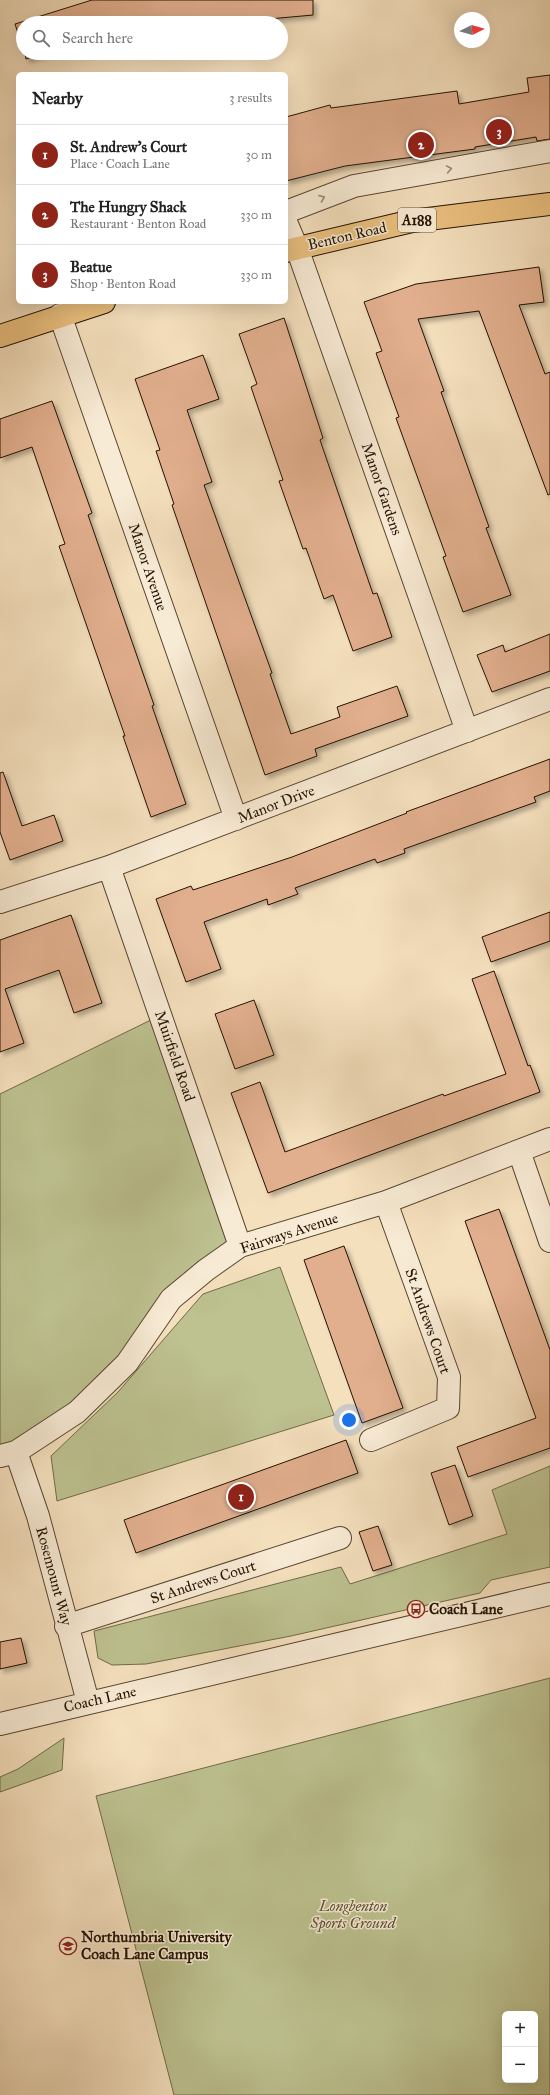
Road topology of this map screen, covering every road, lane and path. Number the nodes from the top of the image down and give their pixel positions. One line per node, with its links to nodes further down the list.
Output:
1 (550, 151): 3 (street, one-way to 1)
2 (550, 204): 5 (main road, Benton Road / A188)
3 (288, 211)
4 (288, 231): 5 (street, Manor Gardens)
5 (292, 249): 10 (street, Manor Gardens)
6 (98, 304): 7 (main road)
7 (60, 316): 8 (main road); 11 (street, Manor Avenue)
8 (0, 336)
9 (550, 699): 10 (street, Manor Drive)
10 (467, 731): 11 (street, Manor Drive)
11 (236, 819): 12 (street, Manor Drive)
12 (109, 867): 13 (street, Manor Drive); 18 (street, Muirfield Road)
13 (0, 902)
14 (550, 1139): 15 (street, Fairways Avenue)
15 (519, 1151): 16 (street, Fairways Avenue); 17 (street)
16 (386, 1202): 18 (street, Fairways Avenue); 19 (street, St Andrews Court)
17 (550, 1241)
18 (240, 1246): 20 (street, Fairways Avenue)
19 (371, 1440)
20 (8, 1454): 23 (street, Rosemount Way)
21 (340, 1538): 23 (street, St Andrews Court)
22 (550, 1594): 24 (street, Coach Lane)
23 (66, 1626): 24 (street, Rosemount Way)
24 (88, 1702): 25 (street, Coach Lane)
25 (0, 1724)

